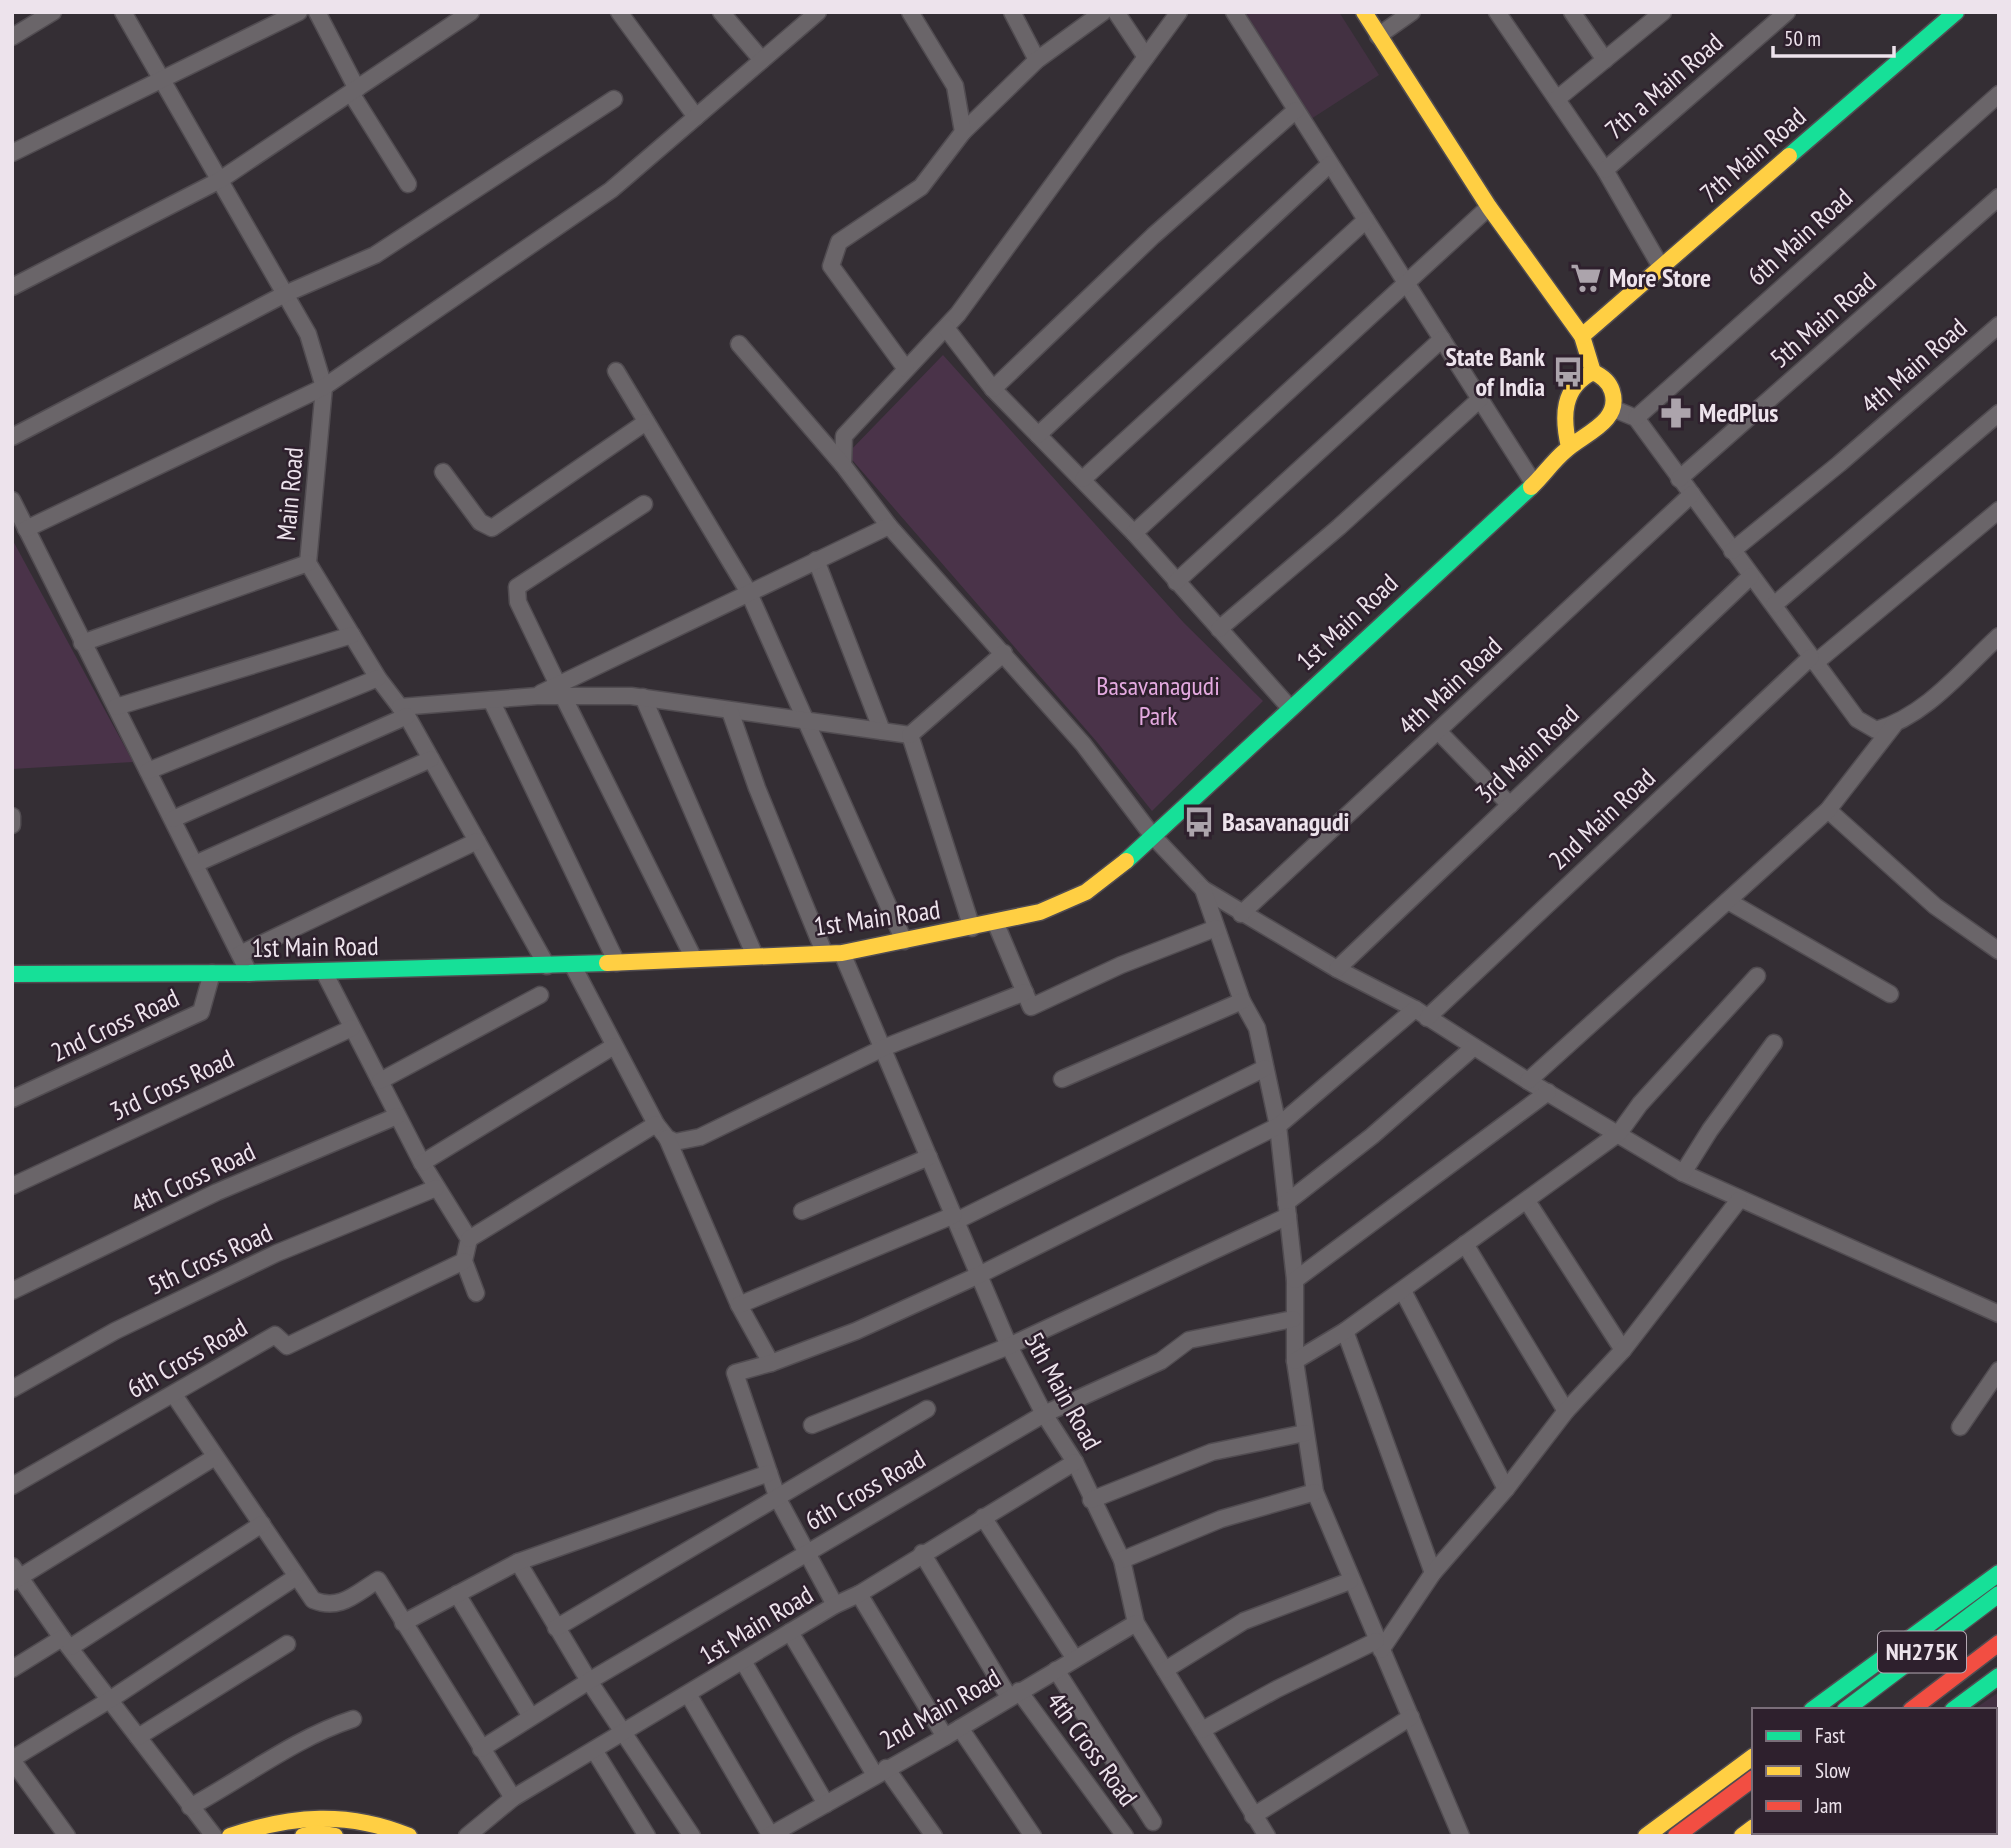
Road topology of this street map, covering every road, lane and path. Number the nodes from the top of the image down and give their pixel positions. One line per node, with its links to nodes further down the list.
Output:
1 (53, 12): 22 (street)
2 (123, 12): 28 (street, Main Road)
3 (299, 12): 28 (street)
4 (317, 12): 29 (street)
5 (471, 12): 29 (street)
6 (619, 12): 34 (street)
7 (721, 12): 25 (street)
8 (818, 12): 25 (street)
9 (910, 12): 35 (street)
10 (1012, 12): 26 (street)
11 (1103, 12): 26 (street)
12 (1116, 12): 24 (street)
13 (1179, 12): 24 (street)
14 (1234, 12): 33 (street)
15 (1364, 12): 23 (main road)
16 (1412, 12): 23 (street)
17 (1497, 12): 32 (street)
18 (1572, 12): 27 (street)
19 (1787, 12): 38 (street, 7th a Main Road)
20 (1956, 12): 44 (main road, 7th Main Road)
21 (1659, 14): 27 (street)
22 (13, 35)
23 (1378, 36): 42 (main road)
24 (1146, 57): 49 (street)
25 (762, 60): 34 (street)
26 (1037, 60): 35 (street)
27 (1605, 60): 32 (street)
28 (161, 78): 36 (street); 39 (street, Main Road)
29 (354, 91): 39 (street); 40 (street)
30 (1999, 94): 61 (street, 6th Main Road)
31 (614, 99): 47 (street)
32 (1557, 99): 38 (street)
33 (1296, 110): 37 (street); 57 (street)
34 (696, 117): 56 (street)
35 (963, 132): 53 (street)
36 (12, 153)
37 (1330, 164): 43 (street); 63 (street)
38 (1605, 170): 44 (street)
39 (220, 180): 46 (street); 47 (street, Main Road)
40 (408, 184)
41 (1999, 197): 69 (street, 5th Main Road)
42 (1489, 206): 45 (street); 50 (main road)
43 (1366, 220): 45 (street); 68 (street)
44 (1661, 268): 50 (main road, 7th Main Road)
45 (1405, 281): 51 (street); 77 (street)
46 (12, 287)
47 (285, 294): 56 (street, Main Road); 64 (street)
48 (1999, 325): 78 (street, 4th Main Road)
49 (946, 328): 53 (street); 57 (street)
50 (1582, 336): 55 (main road)
51 (1442, 339): 58 (street); 82 (street)
52 (739, 344): 66 (street)
53 (906, 369): 66 (street)
54 (616, 371): 62 (street)
55 (1593, 372): 59 (main road); 65 (main road)
56 (324, 387): 76 (street); 80 (street, Main Road)
57 (993, 389): 63 (street)
58 (1480, 399): 70 (street); 85 (street)
59 (1614, 409): 61 (street); 65 (main road, 1st Main Road)
60 (1999, 413): 84 (street)
61 (1636, 418): 69 (street)
62 (646, 422): 67 (street); 83 (street)
63 (1038, 435): 68 (street)
64 (12, 437)
65 (1569, 447): 70 (main road, 1st Main Road)
66 (843, 466): 75 (street)
67 (443, 472)
68 (1083, 479): 77 (street)
69 (1679, 479): 71 (street)
70 (1534, 484): 96 (main road, 1st Main Road)
71 (1692, 494): 78 (street); 102 (street, 4th Main Road)
72 (12, 500): 76 (street)
73 (644, 504): 92 (street)
74 (1999, 510): 90 (street, 2nd Main Road)
75 (889, 526): 79 (street); 89 (street)
76 (26, 528): 88 (street)
77 (1134, 533): 82 (street)
78 (1732, 551): 81 (street)
79 (816, 560): 83 (street); 101 (street)
80 (308, 563): 86 (street, Main Road); 88 (street)
81 (1751, 576): 84 (street); 106 (street, 3rd Main Road)
82 (1176, 582): 85 (street)
83 (748, 591): 92 (street); 99 (street)
84 (1774, 605): 90 (street)
85 (1219, 629): 96 (street)
86 (352, 635): 91 (street, Main Road); 95 (street)
87 (1999, 636): 100 (street)
88 (82, 643): 95 (street)
89 (1004, 653): 103 (street); 111 (street)
90 (1813, 660): 100 (street); 140 (street, 2nd Main Road)
91 (378, 678): 97 (street, Main Road); 105 (street)
92 (560, 690): 93 (street); 94 (street); 126 (street)
93 (643, 697): 98 (street); 125 (street)
94 (491, 699): 97 (street); 127 (street)
95 (116, 707): 105 (street)
96 (1290, 708): 111 (main road, 1st Main Road)
97 (403, 711): 104 (street, Main Road); 109 (street)
98 (730, 711): 99 (street); 122 (street)
99 (808, 719): 101 (street); 120 (street)
100 (1894, 725): 107 (street)
101 (882, 730): 103 (street)
102 (1438, 731): 106 (street); 116 (street, 4th Main Road)
103 (910, 735): 118 (street)
104 (431, 759): 112 (street, Main Road); 113 (street)
105 (148, 771): 109 (street)
106 (1510, 805): 130 (street, 3rd Main Road)
107 (1828, 810): 115 (street); 121 (street)
108 (12, 816): 110 (street)
109 (173, 819): 113 (street)
110 (12, 825)
111 (1153, 835): 114 (street); 117 (main road, 1st Main Road)
112 (477, 841): 124 (street); 129 (street, Main Road)
113 (195, 864): 124 (street)
114 (1203, 889): 116 (street); 119 (street)
115 (1728, 901): 137 (street); 149 (street)
116 (1241, 914): 130 (street)
117 (996, 924): 118 (main road, 1st Main Road); 136 (street)
118 (972, 928): 120 (main road, 1st Main Road)
119 (1216, 928): 136 (street); 139 (street)
120 (904, 941): 123 (main road, 1st Main Road)
121 (1999, 951)
122 (824, 952): 123 (main road, 1st Main Road); 125 (main road, 1st Main Road)
123 (842, 953): 145 (street, 5th Main Road)
124 (240, 954): 133 (street)
125 (755, 956): 126 (main road, 1st Main Road)
126 (694, 959): 127 (main road, 1st Main Road)
127 (617, 963): 128 (main road, 1st Main Road)
128 (573, 965): 129 (main road, 1st Main Road); 143 (street)
129 (547, 967): 131 (main road, 1st Main Road)
130 (1337, 969): 140 (street)
131 (324, 972): 133 (main road, 1st Main Road); 141 (street)
132 (212, 973): 133 (main road, 1st Main Road); 134 (main road, 1st Main Road); 151 (street, 2nd Cross Road)
133 (249, 973)
134 (12, 974)
135 (1757, 976): 155 (street)
136 (1025, 992): 145 (street)
137 (1890, 994)
138 (540, 995): 148 (street)
139 (1242, 1001): 146 (street); 147 (street)
140 (1421, 1013): 144 (street); 154 (street, 2nd Main Road)
141 (352, 1028): 148 (street); 160 (street, 3rd Cross Road)
142 (1774, 1043): 159 (street)
143 (614, 1046): 153 (street); 158 (street)
144 (1475, 1047): 149 (street); 165 (street)
145 (883, 1048): 156 (street); 157 (street, 5th Main Road)
146 (1265, 1068): 154 (street); 166 (street)
147 (1062, 1079)
148 (380, 1081): 152 (street)
149 (1528, 1081): 150 (street)
150 (1548, 1092): 155 (street); 171 (street)
151 (12, 1099)
152 (397, 1116): 158 (street); 172 (street, 4th Cross Road)
153 (656, 1124): 156 (street); 167 (street)
154 (1278, 1126): 165 (street); 170 (street, 2nd Main Road)
155 (1619, 1133): 159 (street); 163 (street)
156 (667, 1138): 175 (street)
157 (929, 1157): 164 (street); 166 (street, 5th Main Road)
158 (422, 1163): 161 (street)
159 (1684, 1173): 162 (street)
160 (12, 1185)
161 (436, 1188): 167 (street); 184 (street, 5th Cross Road)
162 (1739, 1200): 176 (street); 180 (street)
163 (1527, 1201): 168 (street); 180 (street)
164 (803, 1210)
165 (1287, 1210): 171 (street); 179 (street)
166 (955, 1218): 170 (street, 5th Main Road); 175 (street)
167 (469, 1239): 169 (street)
168 (1465, 1244): 173 (street); 187 (street)
169 (464, 1261): 174 (street); 185 (street, 6th Cross Road)
170 (979, 1275): 179 (street, 5th Main Road); 182 (street, 2nd Main Road)
171 (1295, 1280): 177 (street)
172 (12, 1291)
173 (1402, 1291): 178 (street); 196 (street)
174 (476, 1293)
175 (739, 1305): 182 (street)
176 (1999, 1314)
177 (1293, 1319): 181 (street); 188 (street, 6th Cross Road)
178 (1345, 1332): 181 (street); 206 (street)
179 (1009, 1346): 188 (street, 5th Main Road); 189 (street)
180 (1623, 1350): 187 (street)
181 (1295, 1361): 191 (street)
182 (771, 1363): 194 (street, 2nd Main Road)
183 (1999, 1370): 190 (street)
184 (12, 1389)
185 (174, 1395): 192 (street); 195 (street, 6th Cross Road)
186 (927, 1409): 198 (street)
187 (1566, 1411): 196 (street)
188 (1045, 1415): 193 (street, 5th Main Road); 202 (street, 6th Cross Road)
189 (813, 1425)
190 (1960, 1427)
191 (1305, 1433): 197 (street); 199 (street)
192 (215, 1457): 201 (street); 208 (street)
193 (1075, 1462): 199 (street, 5th Main Road); 200 (street, 1st Main Road)
194 (769, 1473): 198 (street); 205 (street)
195 (12, 1486)
196 (1506, 1489): 206 (street)
197 (1315, 1492): 204 (street); 210 (street)
198 (778, 1499): 202 (street); 217 (street)
199 (1091, 1500): 204 (street, 5th Main Road)
200 (983, 1517): 203 (street, 1st Main Road); 223 (street)
201 (262, 1524): 209 (street); 219 (street)
202 (805, 1553): 214 (street); 229 (street, 6th Cross Road)
203 (922, 1553): 212 (street, 1st Main Road); 231 (street, 4th Cross Road)
204 (1122, 1560): 216 (street, 5th Main Road)
205 (518, 1562): 211 (street); 217 (street)
206 (1433, 1573): 222 (street)
207 (1999, 1573): 233 (main road)
208 (15, 1575): 219 (street)
209 (296, 1577): 215 (street); 232 (street)
210 (1350, 1581): 222 (street); 227 (street)
211 (457, 1594): 215 (street); 237 (street)
212 (859, 1594): 214 (street, 1st Main Road); 244 (street)
213 (1999, 1594): 234 (main road, NH275K)
214 (835, 1605): 218 (street, 1st Main Road)
215 (403, 1623): 245 (street)
216 (1136, 1623): 223 (street, 2nd Main Road); 227 (street, 5th Main Road)
217 (556, 1628): 229 (street)
218 (790, 1632): 224 (street, 1st Main Road); 249 (street)
219 (66, 1643): 225 (street); 232 (street)
220 (1999, 1643): 235 (main road, NH275K)
221 (287, 1644): 243 (street)
222 (1379, 1646): 238 (street); 241 (street)
223 (1075, 1659): 226 (street, 2nd Main Road)
224 (743, 1661): 230 (street, 1st Main Road); 252 (street)
225 (12, 1669)
226 (1056, 1670): 231 (street, 2nd Main Road); 255 (street)
227 (1165, 1670): 241 (street, 5th Main Road)
228 (1999, 1675): 236 (main road)
229 (589, 1681): 237 (street, 6th Cross Road); 242 (street)
230 (688, 1694): 242 (street, 1st Main Road); 265 (street)
231 (1014, 1694): 240 (street, 2nd Main Road); 268 (street, 4th Cross Road)
232 (111, 1699): 243 (street); 248 (street)
233 (1815, 1708)
234 (1848, 1708)
235 (1914, 1708)
236 (1955, 1708)
237 (531, 1717): 245 (street, 6th Cross Road)
238 (1411, 1717): 254 (street); 270 (street)
239 (353, 1719): 253 (street)
240 (960, 1727): 244 (street, 2nd Main Road); 267 (street)
241 (1202, 1730): 254 (street, 5th Main Road)
242 (624, 1732): 246 (street, 1st Main Road); 264 (street)
243 (138, 1737): 253 (street)
244 (945, 1737): 249 (street, 2nd Main Road)
245 (481, 1749): 251 (street)
246 (594, 1750): 251 (street, 1st Main Road); 263 (street)
247 (1752, 1756): 271 (main road)
248 (12, 1759): 256 (street)
249 (881, 1772): 252 (street, 2nd Main Road); 266 (street)
250 (1752, 1779): 272 (main road)
251 (513, 1798): 262 (street, 1st Main Road)
252 (827, 1804): 265 (street, 2nd Main Road)
253 (190, 1807): 257 (street)
254 (1253, 1816): 269 (street, 5th Main Road)
255 (1153, 1822)
256 (67, 1836)
257 (214, 1836)
258 (230, 1836): 261 (main road)
259 (303, 1836): 260 (main road)
260 (335, 1836)
261 (409, 1836)
262 (467, 1836)
263 (647, 1836)
264 (692, 1836)
265 (770, 1836)
266 (934, 1836)
267 (1033, 1836)
268 (1125, 1836)
269 (1267, 1836)
270 (1461, 1836)
271 (1646, 1836)
272 (1676, 1836)

